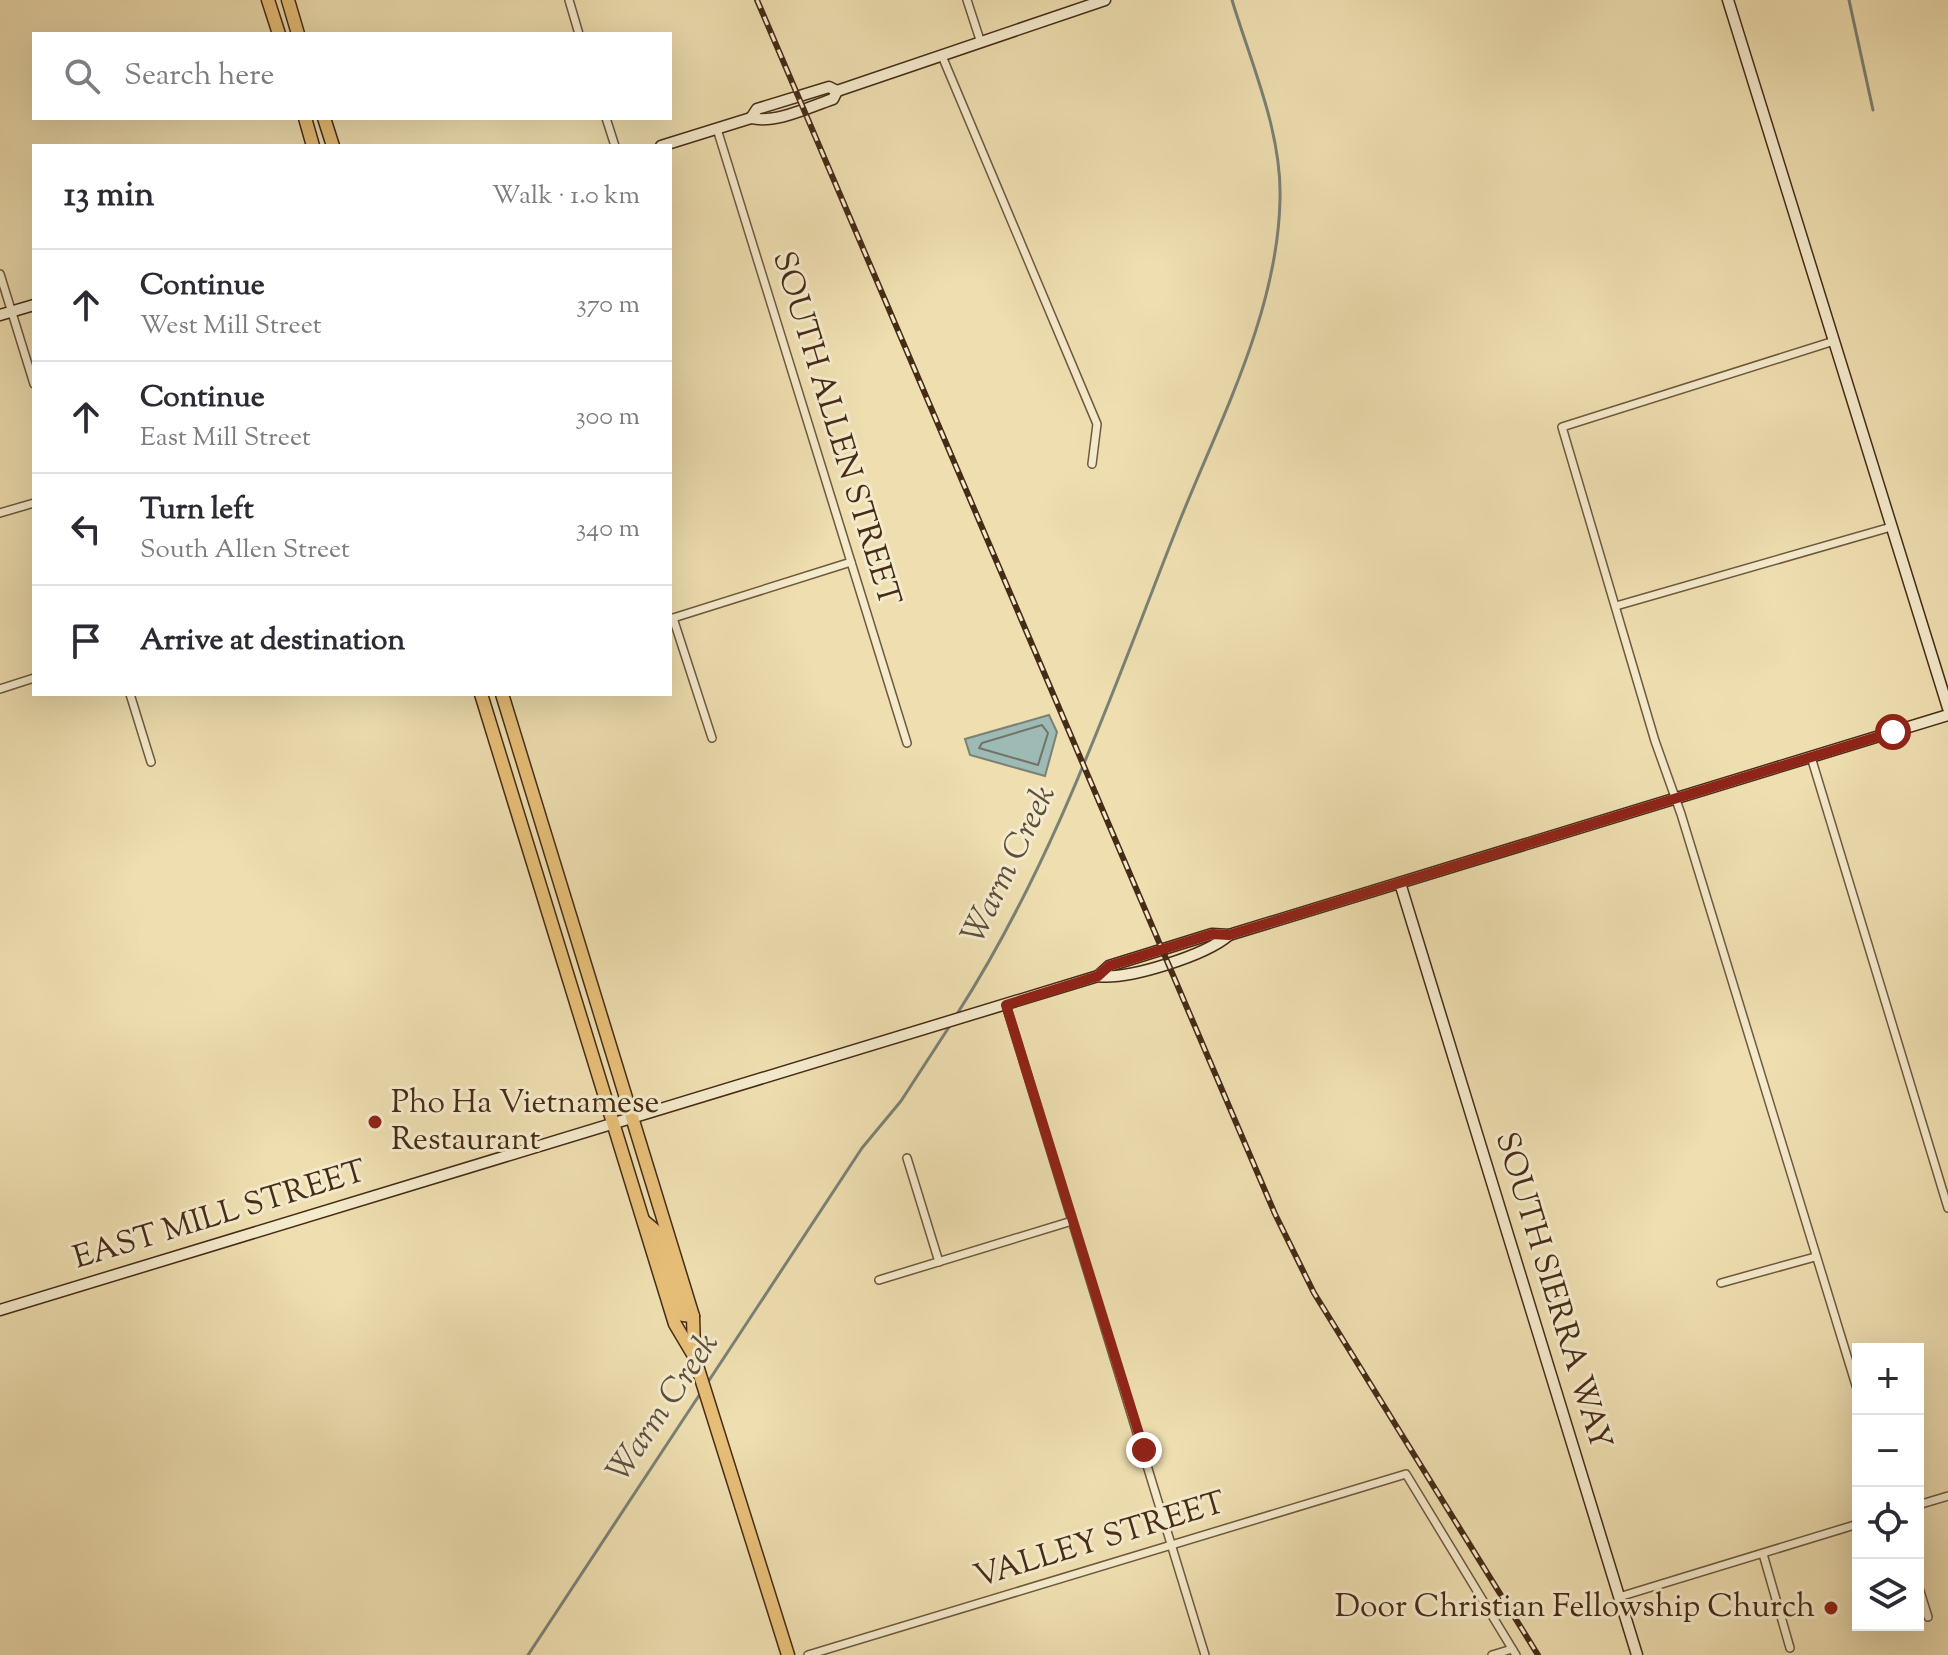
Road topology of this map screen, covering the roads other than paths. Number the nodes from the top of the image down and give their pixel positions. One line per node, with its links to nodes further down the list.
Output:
1 (268, 0): 7 (main road)
2 (288, 0): 8 (main road)
3 (569, 0): 9 (street)
4 (967, 0): 10 (street)
5 (1105, 0): 10 (street)
6 (1728, 0): 23 (street)
7 (278, 32)
8 (297, 32)
9 (578, 32)
10 (981, 43): 11 (street)
11 (942, 56): 15 (street); 25 (street)
12 (306, 120): 16 (main road)
13 (325, 120): 17 (main road)
14 (607, 120): 18 (street)
15 (717, 129): 19 (street); 29 (street, SOUTH ALLEN STREET)
16 (312, 144)
17 (332, 144)
18 (614, 144)
19 (668, 144)
20 (0, 274): 22 (street)
21 (32, 306): 22 (street)
22 (6, 313): 24 (street)
23 (1834, 341): 28 (street); 30 (street)
24 (32, 379)
25 (1092, 464)
26 (32, 504): 27 (street)
27 (0, 513)
28 (1891, 527): 30 (street); 37 (street)
29 (851, 562): 31 (street); 40 (street, SOUTH ALLEN STREET)
30 (1616, 606): 43 (street)
31 (672, 618): 39 (street)
32 (32, 679): 33 (street)
33 (0, 689)
34 (131, 696): 42 (street)
35 (482, 696): 47 (main road)
36 (503, 696): 46 (main road)
37 (1948, 708)
38 (1948, 715): 41 (street, EAST MILL STREET)
39 (712, 738)
40 (907, 743)
41 (1811, 757): 43 (street, EAST MILL STREET); 49 (street)
42 (151, 762)
43 (1676, 797): 44 (street, EAST MILL STREET); 52 (street)
44 (1400, 883): 45 (street, EAST MILL STREET); 65 (street, SOUTH SIERRA WAY)
45 (1006, 1005): 46 (street, EAST MILL STREET); 51 (street)
46 (631, 1119): 47 (street, EAST MILL STREET); 57 (main road)
47 (614, 1124): 50 (main road); 56 (street, EAST MILL STREET)
48 (907, 1158): 53 (street)
49 (1948, 1208)
50 (644, 1221): 57 (main road); 58 (main road)
51 (1072, 1221): 53 (street); 63 (street)
52 (1815, 1257): 55 (street); 59 (street)
53 (939, 1262): 54 (street)
54 (879, 1280)
55 (1721, 1283)
56 (0, 1310)
57 (693, 1316): 58 (main road)
58 (694, 1356): 70 (main road)
59 (1852, 1373)
60 (1948, 1496): 61 (street)
61 (1924, 1503)
62 (1852, 1526): 64 (street)
63 (1172, 1544): 69 (street, VALLEY STREET); 71 (street, VALLEY STREET); 72 (street)
64 (1763, 1554): 65 (street); 68 (street)
65 (1619, 1597): 74 (street, SOUTH SIERRA WAY)
66 (1924, 1604): 67 (street)
67 (1928, 1617)
68 (1790, 1648)
69 (1514, 1652): 73 (street)
70 (788, 1655)
71 (808, 1655)
72 (1205, 1655)
73 (1492, 1655)
74 (1637, 1655)

